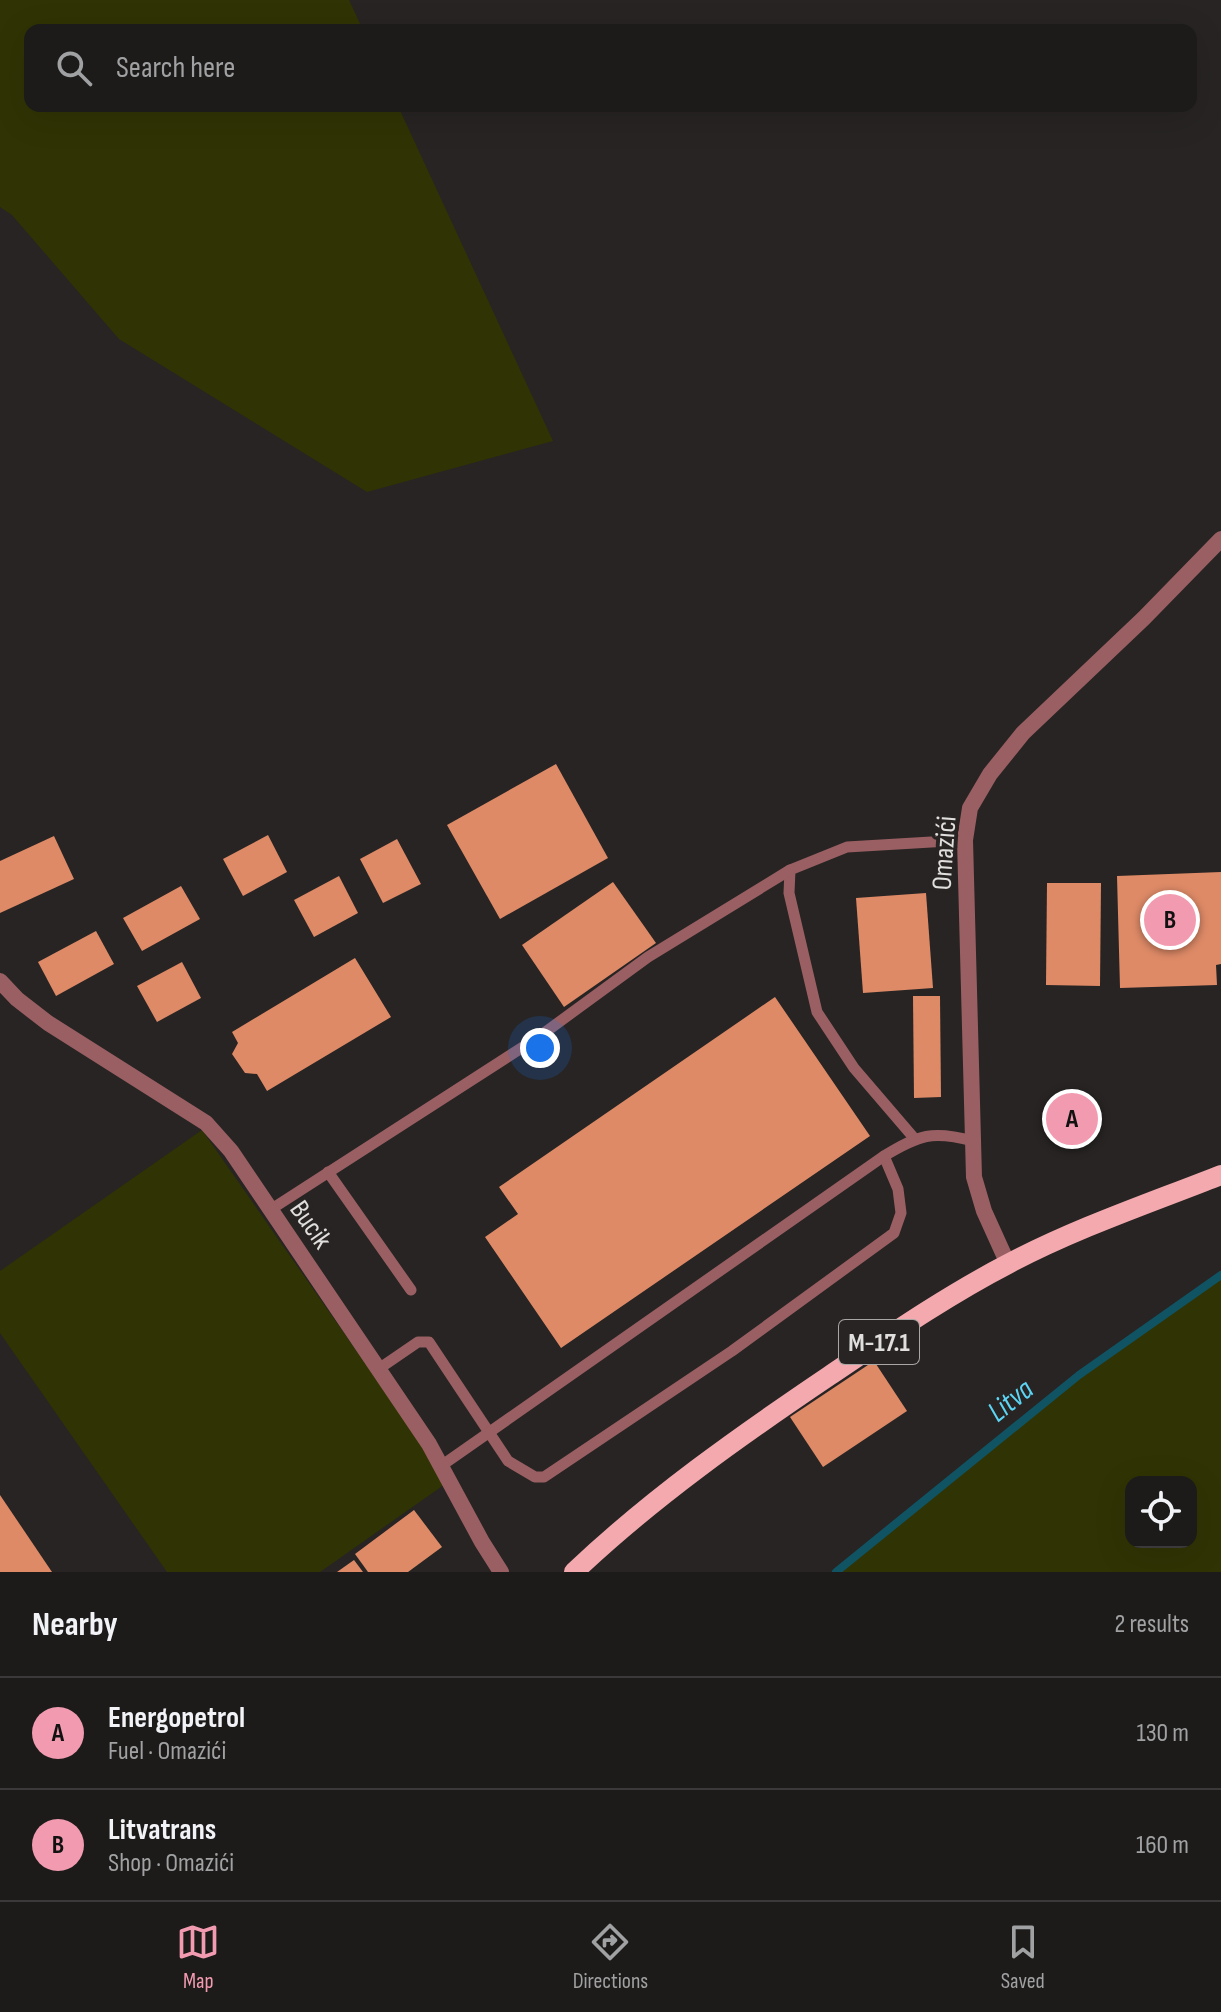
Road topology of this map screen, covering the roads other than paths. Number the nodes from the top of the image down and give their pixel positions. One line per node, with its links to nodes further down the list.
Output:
1 (1221, 539): 2 (street, Omazići)
2 (965, 840): 3 (lane); 6 (street, Omazići)
3 (790, 870): 5 (lane); 8 (lane)
4 (0, 981): 10 (street, Bucik)
5 (914, 1138): 6 (lane); 7 (lane)
6 (973, 1141): 11 (street, Omazići)
7 (884, 1156): 14 (lane); 14 (lane)
8 (328, 1172): 10 (lane); 12 (lane)
9 (1221, 1175): 11 (main road, M-17.1)
10 (270, 1210): 13 (street, Bucik)
11 (1008, 1264): 17 (main road, M-17.1)
12 (411, 1290)
13 (380, 1368): 14 (lane); 15 (street, Bucik)
14 (487, 1432): 15 (lane)
15 (441, 1466): 16 (street, Bucik)
16 (501, 1572)
17 (574, 1572)

